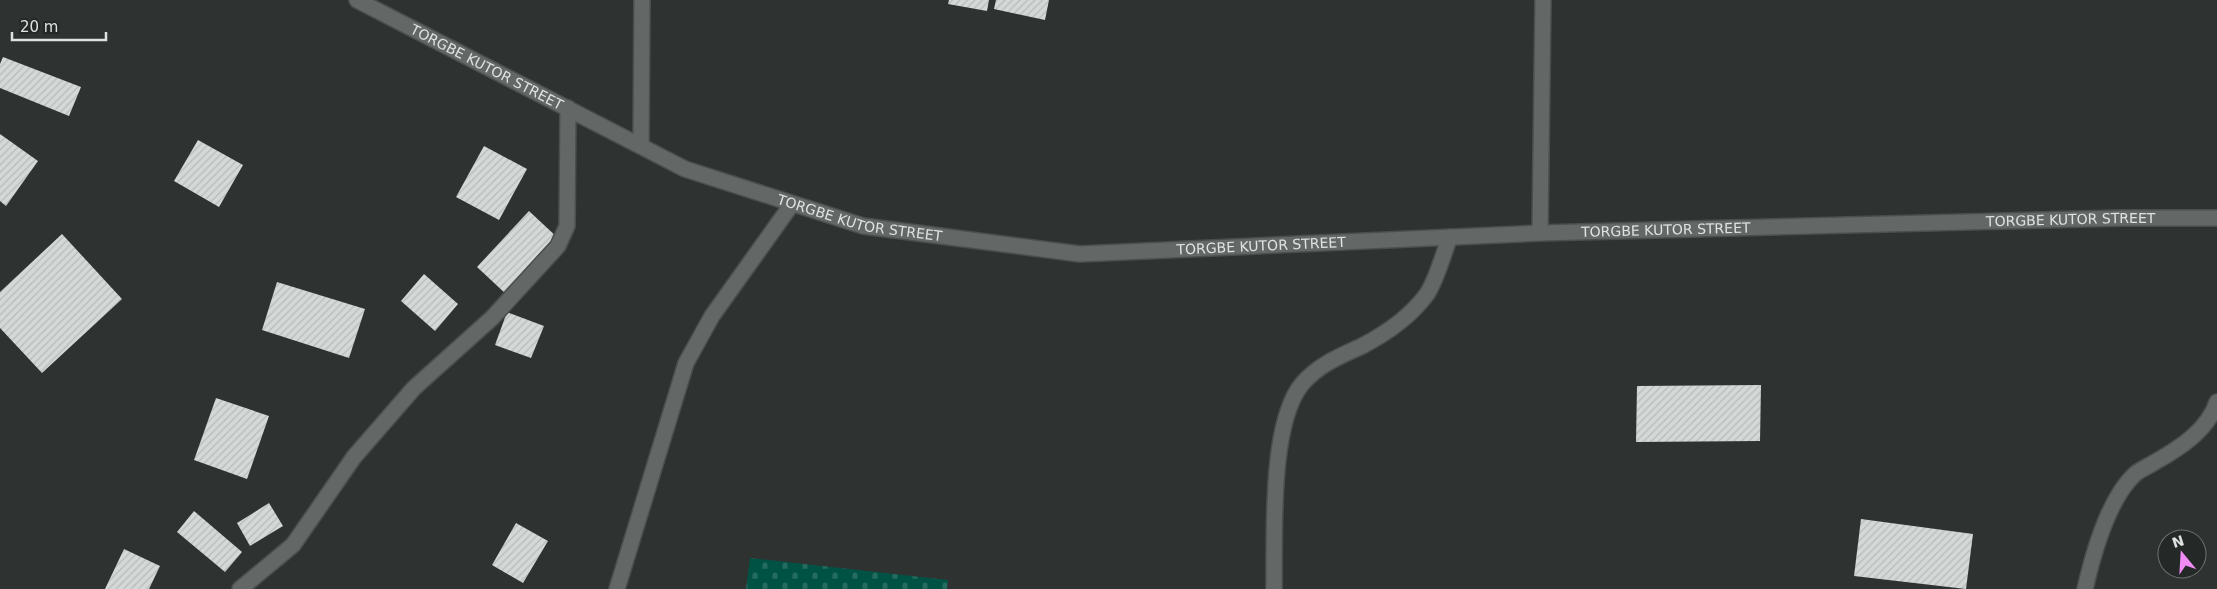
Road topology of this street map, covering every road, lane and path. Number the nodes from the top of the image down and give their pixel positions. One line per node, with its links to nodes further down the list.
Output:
1 (358, 0): 4 (street, TORGBE KUTOR STREET)
2 (642, 0): 5 (street)
3 (1543, 0): 8 (street)
4 (568, 108): 5 (street, TORGBE KUTOR STREET); 11 (street)
5 (642, 146): 6 (street, TORGBE KUTOR STREET)
6 (792, 204): 9 (street, TORGBE KUTOR STREET); 12 (street)
7 (2217, 218): 8 (street, TORGBE KUTOR STREET)
8 (1540, 233): 9 (street, TORGBE KUTOR STREET)
9 (1450, 237): 13 (street)
10 (2217, 402): 14 (street)
11 (240, 589)
12 (617, 589)
13 (1274, 589)
14 (2085, 589)

